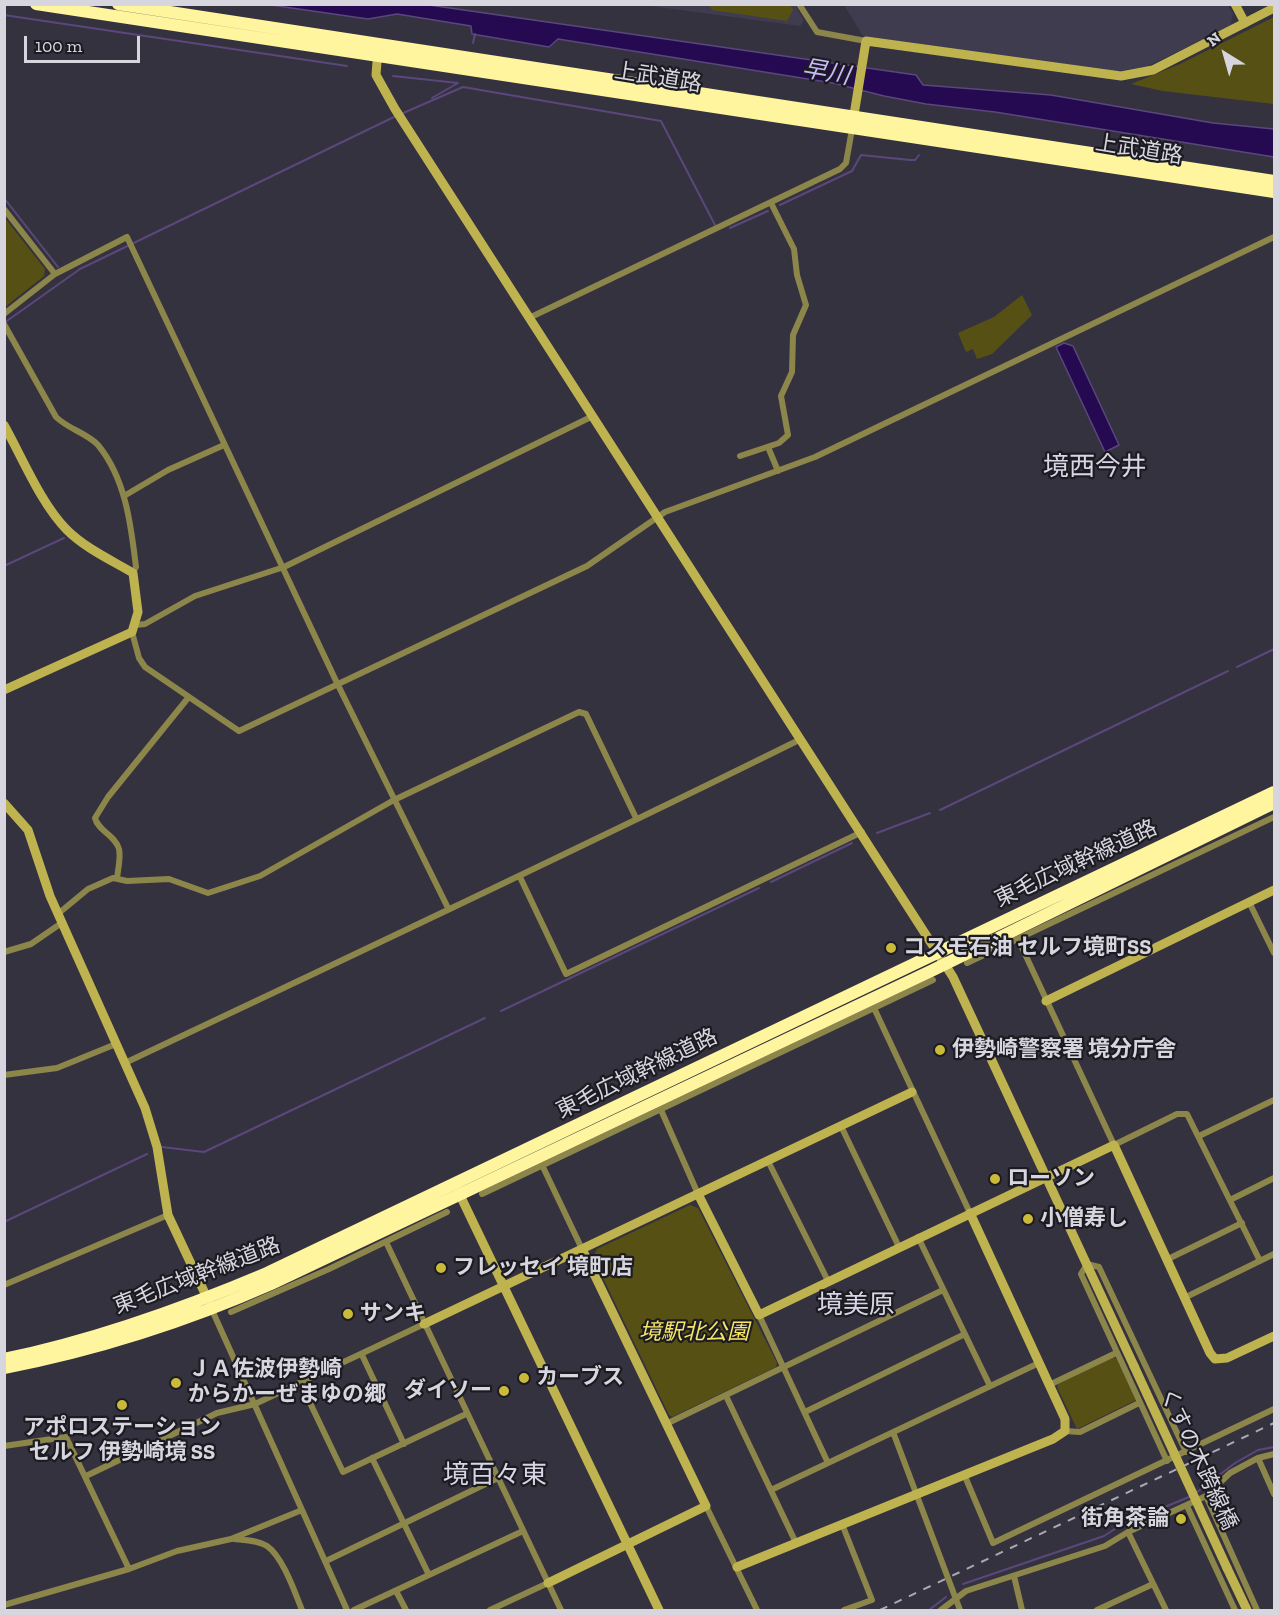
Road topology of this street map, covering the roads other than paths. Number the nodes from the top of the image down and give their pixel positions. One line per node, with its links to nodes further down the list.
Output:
1 (36, 4): 8 (highway, 上武道路)
2 (118, 4): 8 (highway, 上武道路)
3 (799, 4): 7 (street)
4 (1235, 4): 6 (street)
5 (1275, 8): 6 (street)
6 (1245, 23): 7 (street)
7 (866, 41): 9 (street)
8 (377, 50): 9 (highway, 上武道路); 10 (highway, 上武道路); 18 (street, くすの木跨線橋)
9 (855, 111): 10 (street); 11 (highway, 上武道路)
10 (852, 129): 12 (highway, 上武道路); 13 (street)
11 (1275, 181)
12 (1275, 192)
13 (771, 203): 18 (street); 23 (street)
14 (4, 209): 16 (street)
15 (1275, 237): 25 (street)
16 (56, 274): 17 (street); 22 (street)
17 (4, 314)
18 (531, 317): 20 (street, くすの木跨線橋)
19 (4, 324): 26 (street)
20 (593, 416): 27 (street, くすの木跨線橋); 28 (street)
21 (4, 425): 29 (street)
22 (224, 445): 26 (street); 28 (street)
23 (768, 447): 24 (street); 25 (street)
24 (740, 456)
25 (778, 471): 27 (street)
26 (124, 496): 29 (street)
27 (658, 516): 31 (street); 34 (street, くすの木跨線橋)
28 (284, 567): 30 (street); 31 (street)
29 (133, 573): 30 (street)
30 (134, 629): 32 (street); 33 (street)
31 (337, 684): 33 (street); 36 (street)
32 (4, 690)
33 (188, 698): 43 (street)
34 (801, 739): 40 (street); 41 (street, くすの木跨線橋)
35 (1275, 792): 52 (highway, 東毛広域幹線道路)
36 (394, 800): 40 (street); 43 (street); 48 (street)
37 (4, 803): 49 (street)
38 (1275, 803): 45 (highway, 東毛広域幹線道路)
39 (1275, 817): 46 (street)
40 (636, 818): 42 (street)
41 (862, 832): 42 (street); 52 (street, くすの木跨線橋)
42 (520, 877): 48 (street)
43 (117, 878): 49 (street)
44 (1275, 890): 47 (street)
45 (1095, 891): 46 (street); 55 (highway, 東毛広域幹線道路)
46 (1118, 892): 50 (street)
47 (1249, 902): 53 (street); 57 (street)
48 (448, 908): 62 (street)
49 (61, 917): 51 (street); 61 (street)
50 (1018, 939): 54 (street); 57 (street)
51 (4, 952)
52 (938, 952): 55 (street, くすの木跨線橋); 76 (highway, 東毛広域幹線道路)
53 (1275, 953)
54 (967, 963)
55 (945, 964): 59 (highway, 東毛広域幹線道路); 74 (street, くすの木跨線橋)
56 (933, 980): 58 (street)
57 (1046, 1001): 71 (street)
58 (874, 1008): 60 (street); 64 (street)
59 (825, 1019): 60 (street); 69 (highway, 東毛広域幹線道路)
60 (811, 1038): 66 (street)
61 (116, 1044): 62 (street); 63 (street)
62 (125, 1063): 82 (street)
63 (4, 1075)
64 (912, 1092): 67 (street); 81 (street)
65 (1275, 1100): 68 (street)
66 (661, 1110): 70 (street); 78 (street)
67 (842, 1126): 72 (street); 88 (street)
68 (1199, 1136): 71 (street); 79 (street)
69 (574, 1139): 70 (street); 76 (highway, 東毛広域幹線道路)
70 (590, 1143): 73 (street)
71 (1113, 1145): 74 (street); 91 (street)
72 (768, 1161): 78 (street); 96 (street)
73 (543, 1167): 77 (street); 89 (street)
74 (1046, 1177): 81 (street); 94 (street, くすの木跨線橋)
75 (1275, 1178): 79 (street)
76 (457, 1189): 83 (highway, 東毛広域幹線道路); 98 (street); 101 (highway, 東毛広域幹線道路)
77 (482, 1194)
78 (698, 1194): 89 (street); 103 (street)
79 (1230, 1200): 84 (street)
80 (447, 1212): 85 (street)
81 (970, 1213): 86 (street); 110 (street)
82 (168, 1215): 97 (street); 101 (street)
83 (407, 1219): 85 (street); 93 (highway, 東毛広域幹線道路)
84 (1242, 1223): 91 (street); 92 (street)
85 (403, 1233): 87 (street)
86 (918, 1238): 88 (street); 99 (street)
87 (386, 1242): 95 (street); 104 (street)
88 (899, 1247): 96 (street)
89 (582, 1249): 98 (street); 122 (street)
90 (1275, 1254): 92 (street)
91 (1166, 1260): 100 (street)
92 (1260, 1261): 100 (street)
93 (315, 1262): 95 (street); 101 (highway, 東毛広域幹線道路)
94 (1087, 1264): 107 (street); 127 (street); 175 (street, くすの木跨線橋, bridge)
95 (329, 1269): 102 (street)
96 (828, 1281): 103 (street)
97 (4, 1286)
98 (503, 1287): 104 (street); 149 (street)
99 (943, 1290): 105 (street); 112 (street)
100 (1184, 1298): 106 (street)
101 (210, 1304): 109 (highway, 東毛広域幹線道路); 111 (highway, 東毛広域幹線道路); 118 (street)
102 (231, 1311)
103 (759, 1315): 112 (street)
104 (424, 1324): 108 (street); 121 (street)
105 (965, 1334): 115 (street); 120 (street)
106 (1275, 1336)
107 (1116, 1353): 114 (street); 117 (street)
108 (362, 1354): 113 (street); 125 (street)
109 (4, 1359)
110 (1039, 1363): 114 (street); 115 (street)
111 (4, 1368)
112 (783, 1368): 116 (street); 120 (street)
113 (301, 1384): 118 (street); 129 (street)
114 (1049, 1385): 123 (street)
115 (990, 1386): 124 (street)
116 (726, 1396): 122 (street); 136 (street)
117 (1139, 1403): 123 (street); 131 (street)
118 (255, 1404): 134 (street); 142 (street)
119 (1275, 1410): 127 (street)
120 (805, 1412): 132 (street)
121 (466, 1414): 125 (street); 135 (street)
122 (666, 1424): 140 (street)
123 (1065, 1431): 133 (street)
124 (893, 1432): 132 (street); 137 (street)
125 (404, 1443): 129 (street)
126 (4, 1446): 134 (street)
127 (1186, 1452): 131 (street)
128 (1275, 1454): 130 (street)
129 (372, 1458): 143 (street)
130 (1258, 1458): 138 (street); 139 (street)
131 (1167, 1461): 133 (street)
132 (828, 1463): 136 (street)
133 (964, 1474): 137 (street)
134 (86, 1476): 152 (street)
135 (498, 1478): 143 (street); 145 (street)
136 (771, 1490): 148 (street)
137 (917, 1492): 144 (street); 158 (street)
138 (1275, 1494)
139 (1206, 1496): 141 (street); 176 (street)
140 (706, 1506): 149 (street); 151 (street)
141 (1187, 1506): 146 (street); 174 (street)
142 (302, 1510): 147 (street); 150 (street)
143 (404, 1523): 150 (street); 153 (street)
144 (842, 1524): 148 (street); 168 (street)
145 (523, 1531): 153 (street); 155 (street)
146 (1128, 1532): 154 (street); 156 (street)
147 (231, 1539): 152 (street); 160 (street)
148 (796, 1543): 151 (street)
149 (627, 1544): 155 (street); 166 (street)
150 (326, 1561): 161 (street)
151 (737, 1567): 167 (street)
152 (129, 1569): 159 (street)
153 (429, 1575): 157 (street)
154 (1014, 1576): 158 (street); 171 (street)
155 (548, 1583): 164 (street); 165 (street)
156 (1153, 1584): 172 (street); 173 (street)
157 (396, 1591): 162 (street); 163 (street)
158 (956, 1599): 169 (street); 170 (street)
159 (4, 1605)
160 (302, 1611)
161 (347, 1611)
162 (354, 1611)
163 (406, 1611)
164 (490, 1611)
165 (561, 1611)
166 (659, 1611)
167 (757, 1611)
168 (844, 1611)
169 (941, 1611)
170 (960, 1611)
171 (1022, 1611)
172 (1097, 1611)
173 (1166, 1611)
174 (1235, 1611)
175 (1247, 1611)
176 (1257, 1611)

